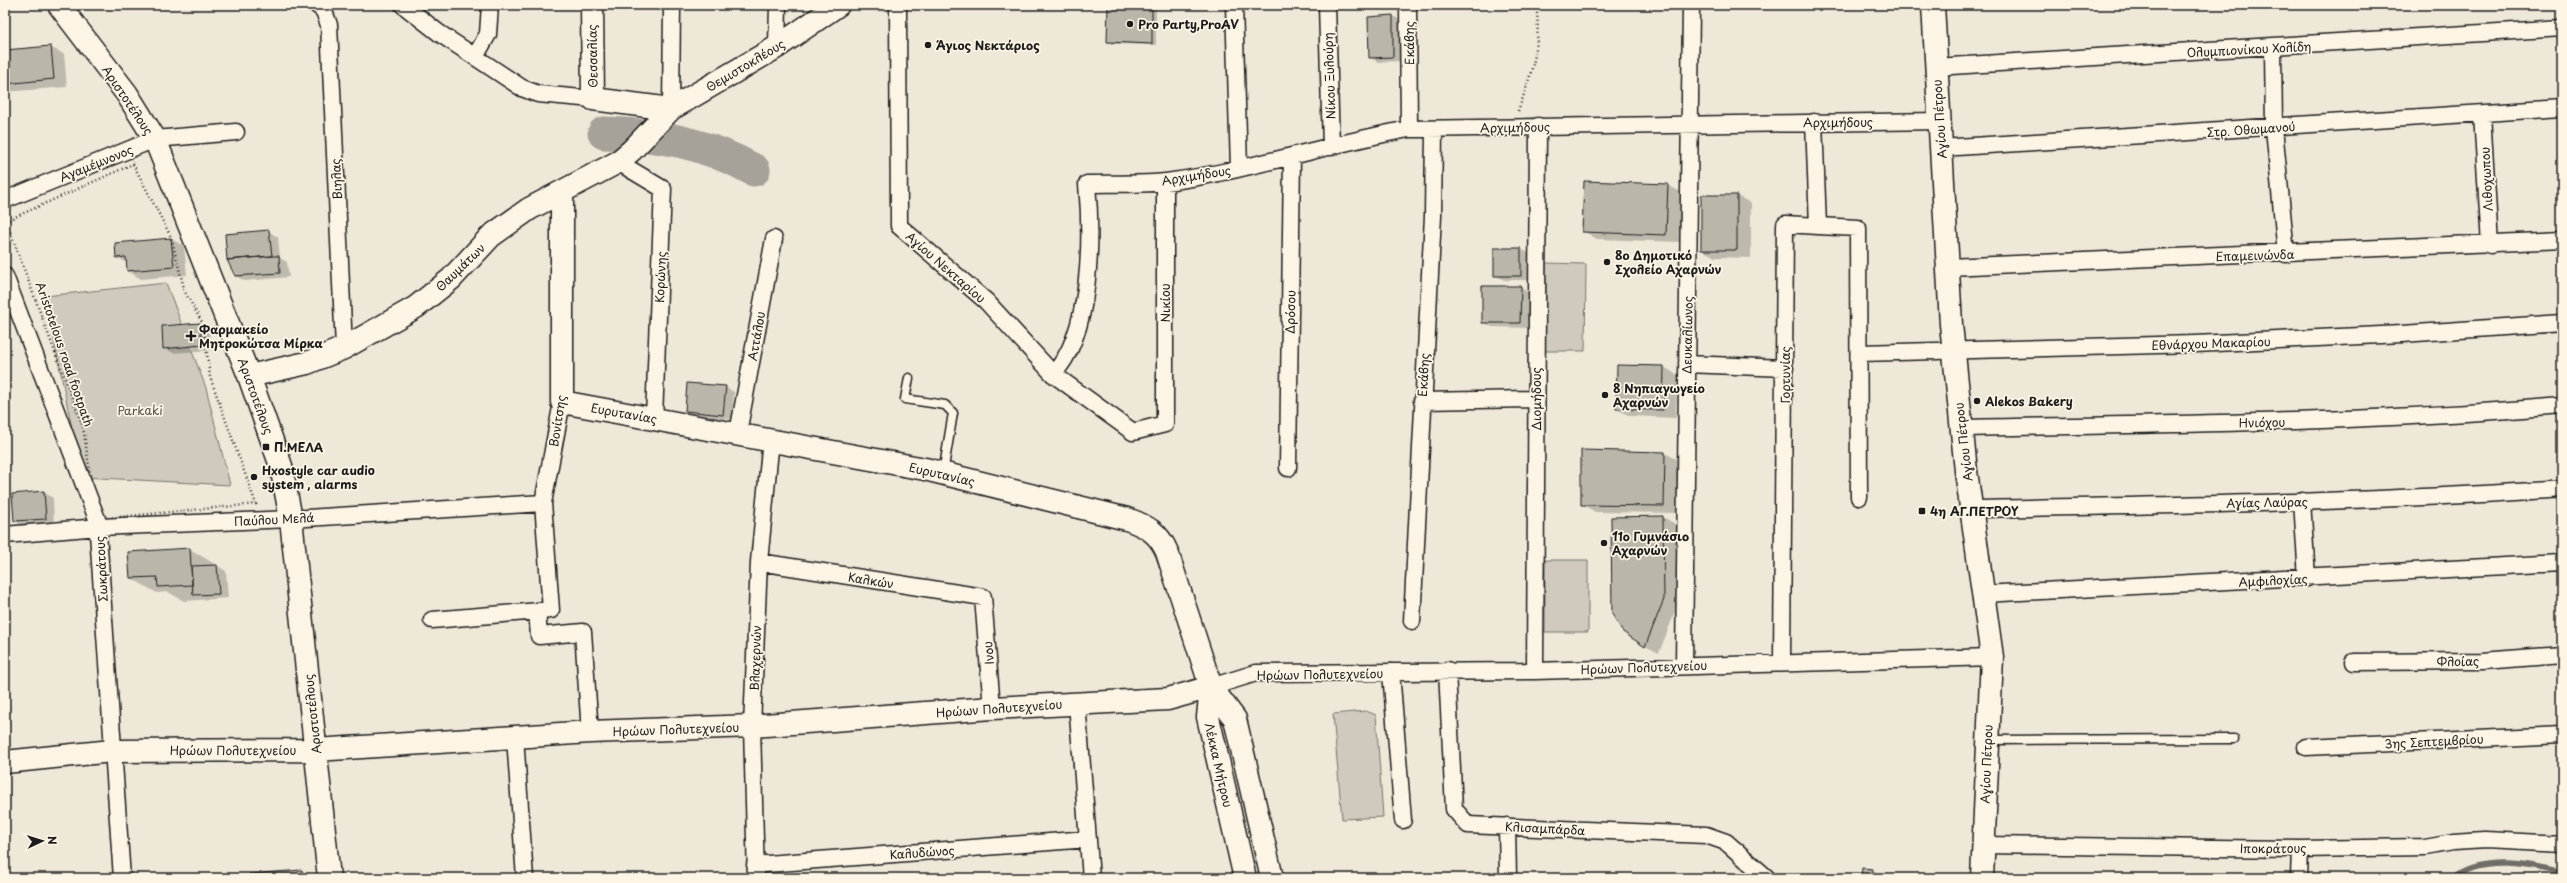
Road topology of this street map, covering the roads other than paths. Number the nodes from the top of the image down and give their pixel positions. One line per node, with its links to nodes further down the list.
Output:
1 (59, 5): 33 (street, Αριστοτέλους)
2 (403, 5): 18 (street)
3 (490, 5): 18 (street)
4 (592, 5): 20 (street, Θεσσαλίας)
5 (672, 5): 21 (street)
6 (778, 5): 16 (street)
7 (838, 5): 16 (street, Θεμιστοκλέους)
8 (898, 5): 55 (street, Αγίου Νεκταρίου)
9 (1234, 5): 38 (street)
10 (1328, 5): 34 (street, Νίκου Ξυλούρη)
11 (1408, 5): 30 (street, Εκάβης)
12 (1691, 5): 26 (street, Δευκαλίωνος)
13 (1933, 5): 19 (street, Αγίου Πέτρου)
14 (320, 8): 50 (street, Βιηλας)
15 (2562, 28): 17 (street, Ολυμπιονίκου Χολίδη)
16 (777, 47): 21 (street, Θεμιστοκλέους)
17 (2273, 48): 19 (street, Ολυμπιονίκου Χολίδη); 29 (street)
18 (476, 57): 20 (street)
19 (1935, 67): 25 (street, Αγίου Πέτρου)
20 (593, 99): 21 (street, Θεσσαλίας)
21 (671, 109): 27 (street, Θεμιστοκλέους)
22 (2562, 110): 23 (street, Στρ. Οθωμανού)
23 (2482, 114): 29 (street, Στρ. Οθωμανού); 45 (street, Λιθοχωπου)
24 (1814, 122): 25 (street, Αρχιμήδους); 26 (street, Αρχιμήδους); 42 (street)
25 (1940, 122): 35 (street, Αγίου Πέτρου)
26 (1690, 124): 28 (street, Αρχιμήδους); 53 (street, Δευκαλίωνος)
27 (655, 126): 36 (street, Θαυμάτων)
28 (1538, 126): 31 (street, Αρχιμήδους); 58 (street, Διομήδους)
29 (2274, 128): 35 (street, Στρ. Οθωμανού); 46 (street)
30 (1409, 129): 31 (street, Αρχιμήδους); 34 (street, Αρχιμήδους)
31 (1434, 129): 59 (street, Εκάβης)
32 (236, 132): 33 (street, Αγαμέμνονος)
33 (155, 138): 41 (street, Αγαμέμνονος); 56 (street, Αριστοτέλους)
34 (1331, 147): 37 (street, Αρχιμήδους)
35 (1941, 148): 47 (street, Αγίου Πέτρου)
36 (625, 156): 40 (street, Θαυμάτων); 62 (street, Κορώνης)
37 (1292, 156): 38 (street, Αρχιμήδους); 67 (street, Δρόσου)
38 (1239, 168): 39 (street, Αρχιμήδους)
39 (1165, 182): 55 (street, Αρχιμήδους); 63 (street, Νικίου)
40 (562, 194): 50 (street, Θαυμάτων); 60 (street, Βονίτσης)
41 (5, 200)
42 (1818, 226): 52 (street); 54 (street, Γορτυνίας)
43 (774, 239): 65 (street, Αττάλου)
44 (2562, 240): 45 (street, Επαμεινώνδα)
45 (2490, 245): 46 (street, Επαμεινώνδα)
46 (2286, 254): 47 (street, Επαμεινώνδα)
47 (1948, 267): 51 (street, Αγίου Πέτρου)
48 (5, 276): 75 (street, Σωκράτους)
49 (2562, 323): 51 (street, Εθνάρχου Μακαρίου)
50 (344, 348): 56 (street, Θαυμάτων)
51 (1953, 352): 52 (street, Εθνάρχου Μακαρίου); 64 (street, Αγίου Πέτρου)
52 (1860, 353): 70 (street)
53 (1687, 364): 54 (street); 89 (street, Δευκαλίωνος)
54 (1785, 368): 88 (street, Γορτυνίας)
55 (1053, 374): 63 (street, Αγίου Νεκταρίου)
56 (249, 376): 74 (street, Αριστοτέλους)
57 (909, 378): 68 (lane)
58 (1536, 399): 59 (street); 91 (street, Διομήδους)
59 (1422, 401): 84 (street, Εκάβης)
60 (562, 402): 62 (street, Ευρυτανίας); 72 (street, Βονίτσης)
61 (2562, 406): 64 (street, Ηνιόχου)
62 (654, 418): 65 (street, Ευρυτανίας)
63 (1165, 424)
64 (1961, 428): 73 (street, Αγίου Πέτρου)
65 (738, 433): 66 (street, Ευρυτανίας)
66 (771, 439): 68 (street, Ευρυτανίας); 77 (street, Βλαχερνών)
67 (1288, 468)
68 (942, 473): 93 (street, Ευρυτανίας)
69 (2562, 489): 71 (street, Αγίας Λαύρας)
70 (1859, 497)
71 (2302, 501): 73 (street, Αγίας Λαύρας); 79 (street)
72 (543, 502): 74 (street, Παύλου Μελά); 82 (street, Βονίτσης)
73 (1972, 509): 80 (street, Αγίου Πέτρου)
74 (290, 519): 75 (street, Παύλου Μελά); 103 (street, Αριστοτέλους)
75 (98, 523): 76 (street, Παύλου Μελά); 104 (street, Σωκράτους)
76 (5, 535)
77 (759, 562): 81 (street, Καλκών); 96 (street, Βλαχερνών)
78 (2562, 563): 79 (street, Αμφιλοχίας)
79 (2307, 578): 80 (street, Αμφιλοχίας)
80 (1983, 594): 86 (street, Αγίου Πέτρου)
81 (984, 597): 95 (street, Ινου)
82 (537, 611): 83 (street, Βονίτσης); 97 (street)
83 (432, 620)
84 (1412, 620)
85 (2562, 655): 87 (street, Φλοίας)
86 (1992, 657): 88 (street, Ηρώων Πολυτεχνείου); 101 (street, Αγίου Πέτρου)
87 (2354, 662)
88 (1782, 663): 89 (street, Ηρώων Πολυτεχνείου)
89 (1684, 666): 91 (street, Ηρώων Πολυτεχνείου)
90 (1448, 670): 91 (street, Ηρώων Πολυτεχνείου); 92 (street, Ηρώων Πολυτεχνείου); 107 (street, Κλισαμπάρδα)
91 (1535, 671)
92 (1391, 672): 93 (street, Ηρώων Πολυτεχνείου); 106 (street)
93 (1211, 687): 94 (street, Ηρώων Πολυτεχνείου); 117 (street, Λέκκα Μήτρου); 118 (street, Λέκκα Μήτρου)
94 (1077, 703): 95 (street, Ηρώων Πολυτεχνείου); 108 (street)
95 (992, 708): 96 (street, Ηρώων Πολυτεχνείου)
96 (752, 726): 97 (street, Ηρώων Πολυτεχνείου); 112 (street, Βλαχερνών)
97 (590, 732): 99 (street, Ηρώων Πολυτεχνείου)
98 (2562, 735): 102 (street, 3ης Σεπτεμβρίου)
99 (515, 737): 103 (street, Ηρώων Πολυτεχνείου); 115 (street)
100 (2234, 739): 101 (lane)
101 (1986, 740): 110 (street, Αγίου Πέτρου)
102 (2306, 747)
103 (316, 750): 104 (street, Ηρώων Πολυτεχνείου); 114 (street, Αριστοτέλους)
104 (112, 751): 105 (street, Ηρώων Πολυτεχνείου); 113 (street, Σωκράτους)
105 (5, 762)
106 (1403, 820)
107 (1507, 826): 119 (street); 120 (street, Κλισαμπάρδα)
108 (1088, 839): 112 (street, Καλυδώνος); 116 (street)
109 (2562, 844): 111 (street, Ιποκράτους)
110 (1983, 845): 111 (street, Ιποκράτους); 121 (street, Αγίου Πέτρου)
111 (2300, 849): 122 (street)
112 (756, 872)
113 (122, 878)
114 (329, 878)
115 (525, 878)
116 (1091, 878)
117 (1245, 878)
118 (1272, 878)
119 (1508, 878)
120 (1767, 878)
121 (1982, 878)
122 (2299, 878)

